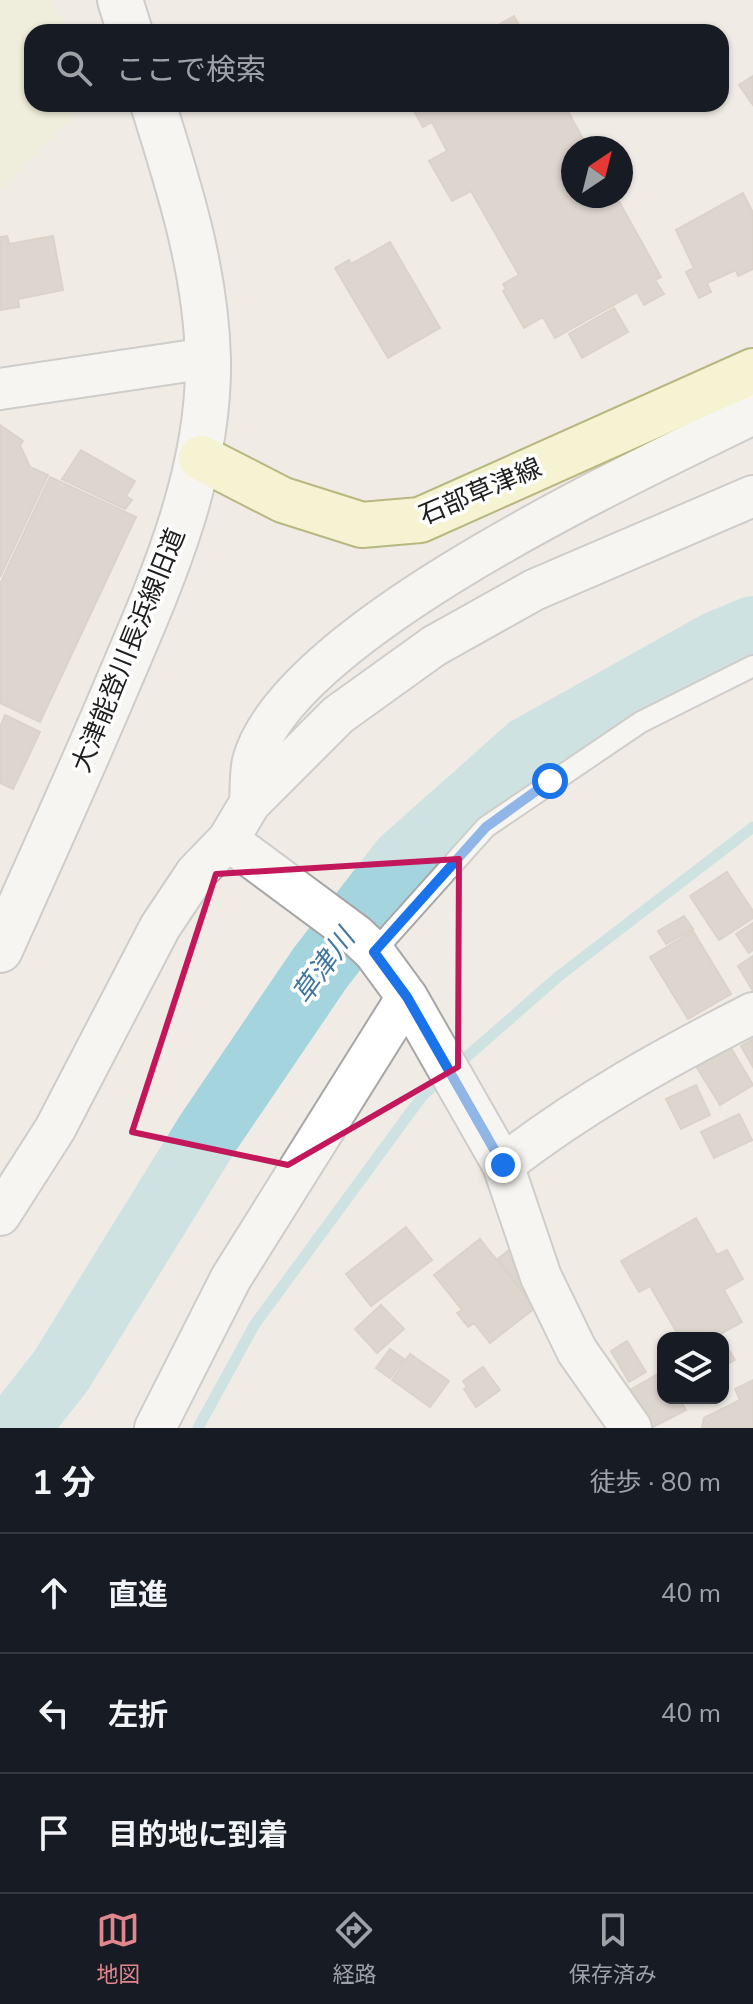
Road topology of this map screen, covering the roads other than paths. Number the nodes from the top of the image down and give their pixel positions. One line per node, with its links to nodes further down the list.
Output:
1 (120, 0): 2 (street)
2 (128, 24)
3 (155, 112): 4 (street, 大津能登川長浜線旧道)
4 (208, 358): 6 (street); 8 (street, 大津能登川長浜線旧道)
5 (753, 371): 8 (main road, 石部草津線)
6 (0, 389)
7 (753, 414): 11 (street)
8 (201, 458): 14 (street, 大津能登川長浜線旧道)
9 (753, 496): 11 (street)
10 (753, 666): 13 (lane)
11 (250, 803): 12 (street)
12 (228, 840): 13 (street); 18 (street)
13 (365, 944): 15 (street)
14 (0, 950)
15 (407, 997): 17 (street); 19 (street)
16 (753, 1013): 17 (street)
17 (503, 1165): 20 (street)
18 (0, 1215)
19 (155, 1428)
20 (631, 1428)

